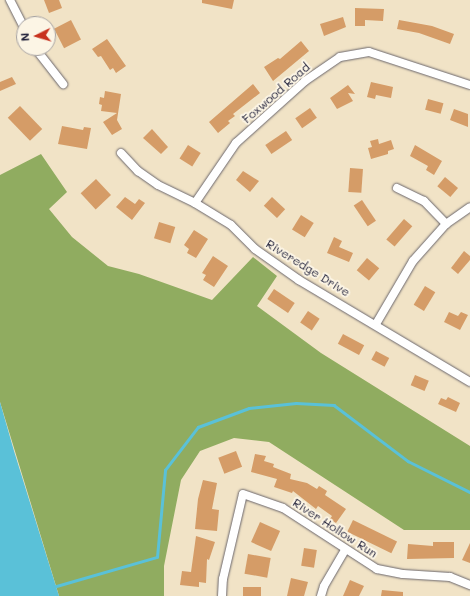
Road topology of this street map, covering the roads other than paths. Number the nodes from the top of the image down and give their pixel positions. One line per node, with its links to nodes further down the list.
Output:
1 (10, 0): 2 (street)
2 (18, 16)
3 (41, 56): 4 (street)
4 (63, 84)
5 (470, 85): 8 (street, Foxwood Road)
6 (121, 153): 8 (street, Riveredge Drive)
7 (397, 188): 10 (street)
8 (195, 203): 11 (street, Riveredge Drive)
9 (470, 207): 10 (street)
10 (446, 224): 11 (street)
11 (376, 324): 12 (street, Riveredge Drive)
12 (470, 382)
13 (345, 550): 14 (street, River Hollow Run); 15 (street, River Hollow Run); 16 (street)
14 (470, 585)
15 (222, 596)
16 (322, 596)

